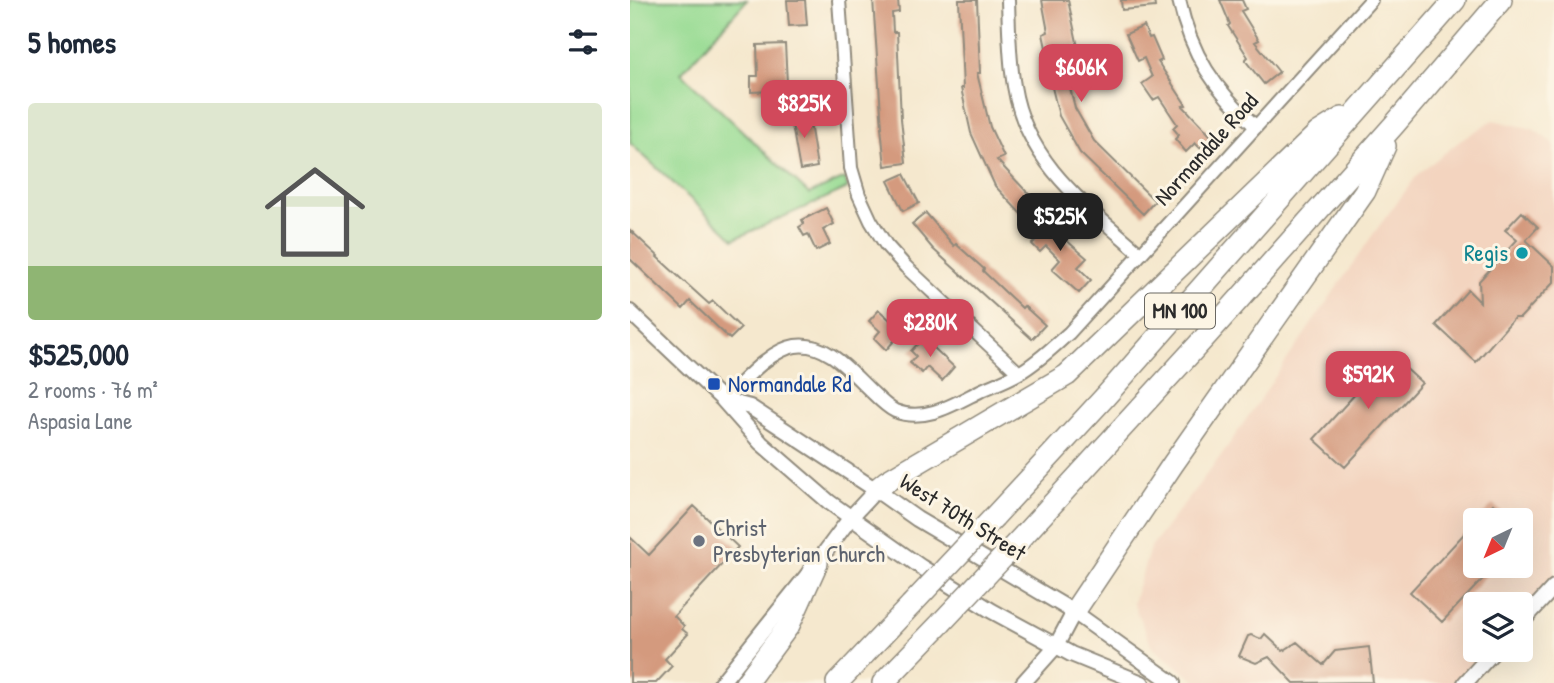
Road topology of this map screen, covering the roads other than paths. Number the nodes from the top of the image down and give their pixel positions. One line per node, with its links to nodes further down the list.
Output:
1 (839, 0): 12 (street)
2 (1007, 0): 10 (street)
3 (1179, 0): 9 (street)
4 (1371, 0): 9 (street, Normandale Road)
5 (1455, 0): 7 (highway, MN 100)
6 (1501, 0): 8 (highway, MN 100)
7 (1365, 104): 14 (highway); 24 (highway, MN 100, bridge)
8 (1394, 125): 19 (highway); 25 (highway, MN 100, bridge)
9 (1256, 127): 10 (street, Normandale Road)
10 (1141, 254): 12 (street, Normandale Road)
11 (630, 312): 13 (street, West 70th Street)
12 (1020, 373): 13 (street, Normandale Road)
13 (723, 400): 14 (street, West 70th Street); 15 (street, West 70th Street)
14 (876, 490): 15 (street); 19 (street, West 70th Street)
15 (851, 517): 16 (street); 20 (street, West 70th Street)
16 (817, 563): 22 (street); 23 (highway)
17 (1554, 587): 18 (street)
18 (1533, 610)
19 (1074, 612): 20 (street); 28 (street, West 70th Street)
20 (1056, 646): 26 (street); 27 (street, West 70th Street)
21 (1484, 662): 29 (street)
22 (721, 683)
23 (746, 683)
24 (837, 683)
25 (883, 683)
26 (1023, 683)
27 (1142, 683)
28 (1173, 683)
29 (1465, 683)

